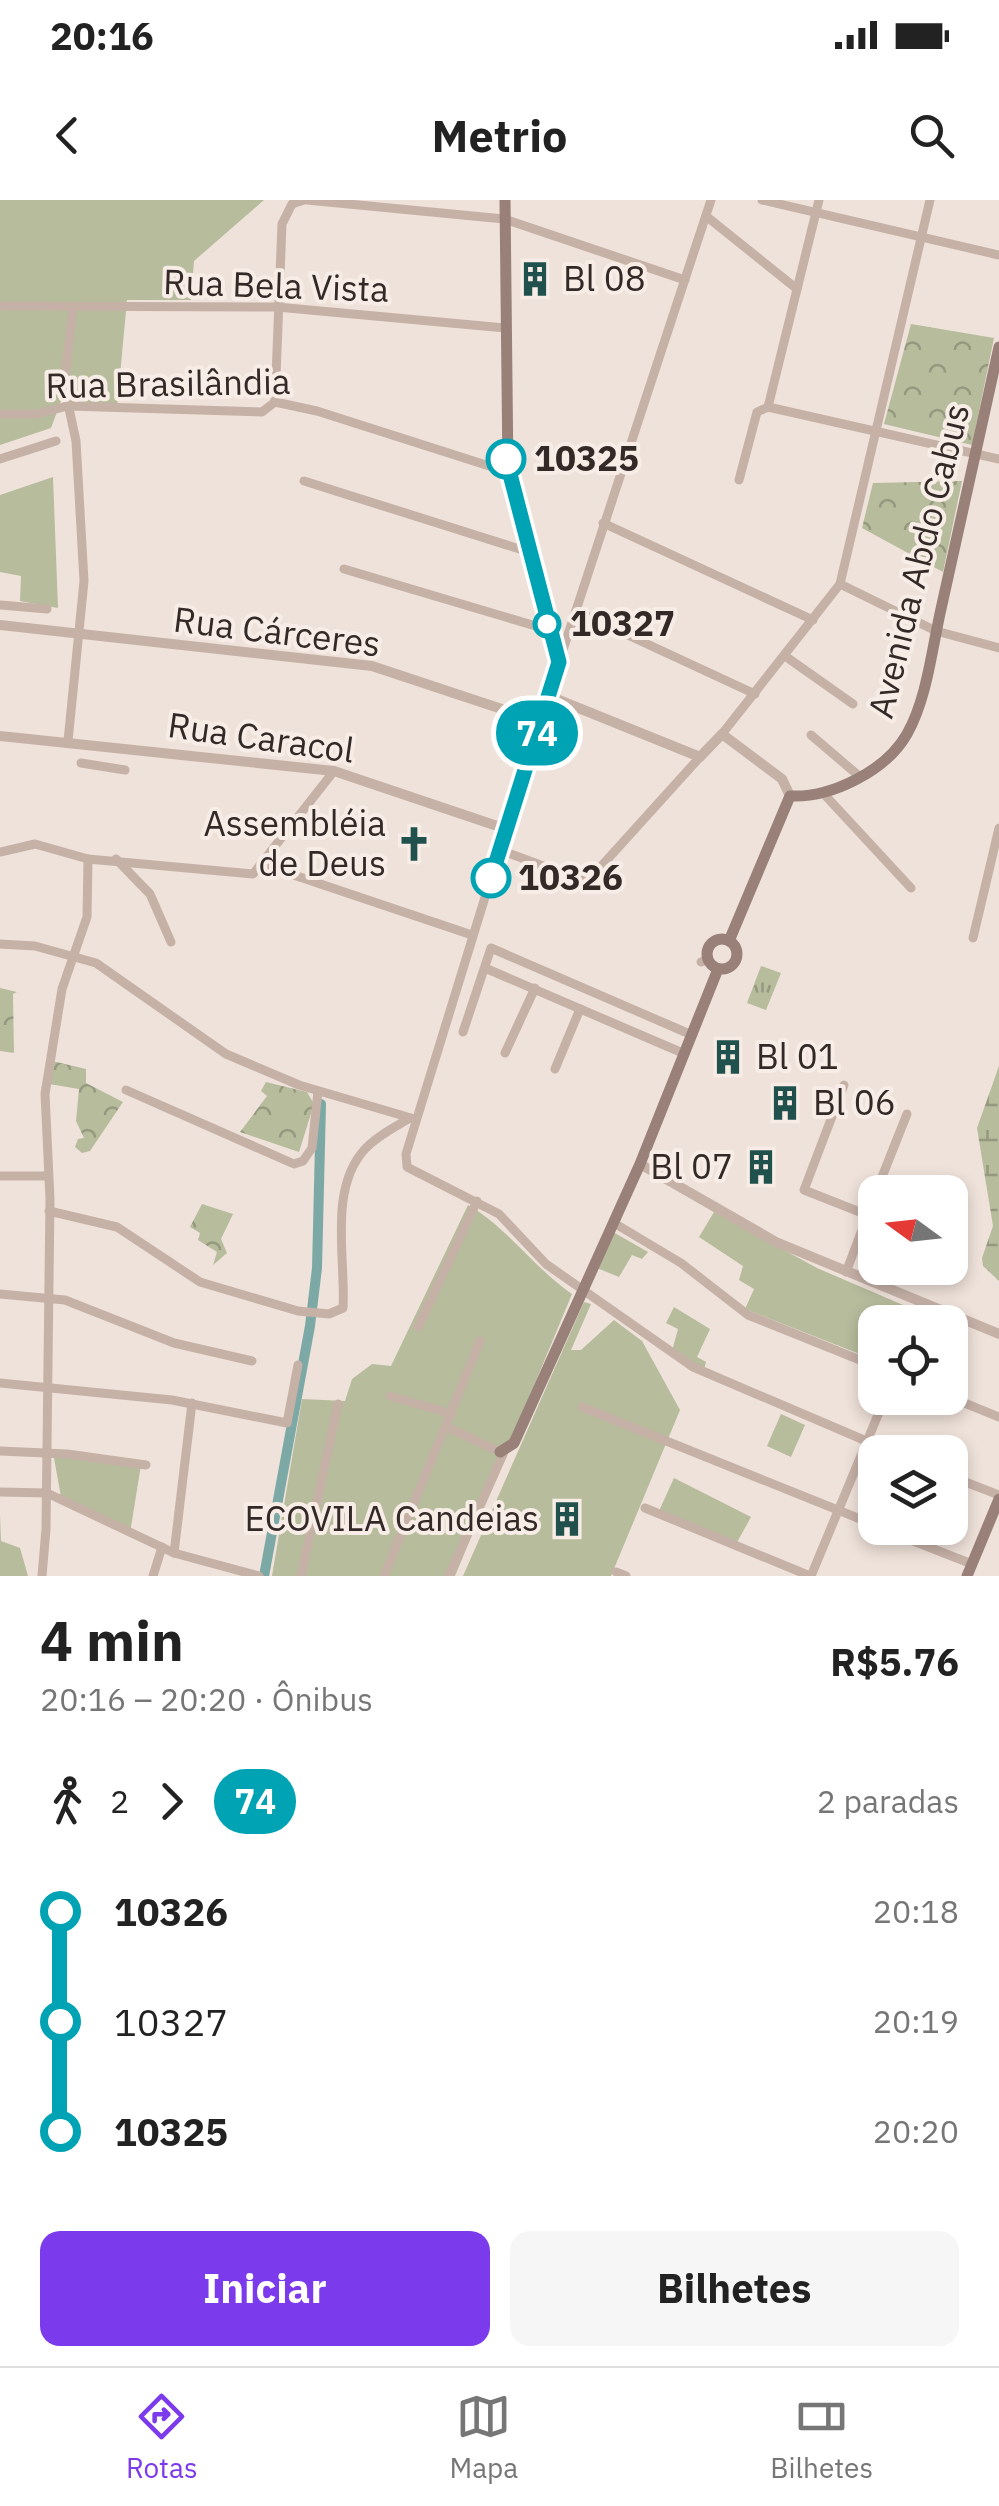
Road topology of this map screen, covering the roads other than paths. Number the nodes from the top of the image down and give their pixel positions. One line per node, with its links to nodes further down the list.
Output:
1 (306, 200): 9 (street); 15 (street)
2 (504, 200): 9 (main road)
3 (711, 200): 8 (street)
4 (762, 200): 7 (street)
5 (819, 200): 7 (street)
6 (930, 200): 10 (street)
7 (816, 214): 10 (street); 13 (street)
8 (706, 216): 12 (street); 13 (street)
9 (504, 219): 12 (street); 17 (main road)
10 (922, 237): 11 (street); 23 (street)
11 (999, 255)
12 (685, 280): 31 (street)
13 (797, 290): 21 (street)
14 (0, 306): 16 (street, Rua Bela Vista)
15 (277, 307): 16 (street, Rua Bela Vista); 17 (street, Rua Bela Vista); 19 (street)
16 (72, 308): 20 (street)
17 (504, 328): 28 (main road)
18 (999, 347): 25 (main road, Avenida Abdo Cabus)
19 (275, 402): 20 (street, Rua Brasilândia); 28 (street, Rua Brasilândia)
20 (68, 406): 22 (street, Rua Brasilândia); 42 (street)
21 (768, 408): 23 (street); 29 (street)
22 (0, 414)
23 (876, 431): 25 (street); 34 (street)
24 (56, 441): 26 (street)
25 (975, 454): 27 (street); 41 (main road, Avenida Abdo Cabus)
26 (0, 460)
27 (999, 460)
28 (508, 472): 32 (main road)
29 (739, 480)
30 (304, 481): 32 (street)
31 (603, 524): 37 (street); 38 (street)
32 (529, 552): 40 (main road)
33 (344, 569): 40 (street)
34 (840, 584): 38 (street); 41 (street)
35 (0, 605): 36 (street)
36 (47, 609)
37 (576, 612): 45 (street); 46 (street)
38 (813, 620): 44 (street)
39 (0, 625): 42 (street, Rua Cárceres)
40 (548, 630): 45 (main road)
41 (936, 631): 43 (street); 58 (main road, Avenida Abdo Cabus)
42 (81, 637): 49 (street, Rua Cárceres); 53 (street)
43 (999, 648)
44 (785, 656): 46 (street); 48 (street)
45 (559, 662): 47 (street)
46 (755, 694): 50 (street)
47 (549, 696): 49 (street); 54 (street)
48 (852, 704)
49 (540, 722): 62 (street)
50 (722, 734): 54 (street); 60 (street)
51 (0, 736): 53 (street, Rua Caracol)
52 (811, 736): 58 (street)
53 (68, 740): 57 (street, Rua Caracol)
54 (700, 758): 63 (street)
55 (80, 764): 56 (street)
56 (125, 770)
57 (334, 771): 62 (street, Rua Caracol); 67 (street)
58 (859, 776): 59 (main road, Avenida Abdo Cabus)
59 (823, 793): 60 (main road, Avenida Abdo Cabus); 68 (street)
60 (790, 796): 71 (main road)
61 (999, 828): 70 (street)
62 (506, 830): 63 (street)
63 (500, 850): 69 (street)
64 (0, 852): 65 (street)
65 (88, 859): 66 (street); 74 (street)
66 (116, 859): 67 (street); 72 (street)
67 (264, 865): 69 (street)
68 (911, 888)
69 (472, 935): 88 (street)
70 (973, 938)
71 (729, 941): 75 (main road); 75 (main road)
72 (171, 942)
73 (0, 944): 74 (street)
74 (74, 955): 86 (street); 92 (street)
75 (709, 963): 80 (main road)
76 (485, 968): 77 (street); 79 (street); 80 (street)
77 (534, 988): 78 (street); 81 (street)
78 (580, 1009): 82 (street); 83 (street)
79 (462, 1032)
80 (692, 1036): 82 (main road)
81 (506, 1053)
82 (685, 1054): 89 (main road)
83 (555, 1069)
84 (844, 1084): 95 (street)
85 (126, 1090): 86 (street)
86 (318, 1091): 88 (street)
87 (907, 1114): 90 (street)
88 (414, 1119): 93 (street); 94 (street)
89 (640, 1164): 96 (main road); 98 (street)
90 (883, 1175)
91 (0, 1176): 92 (street)
92 (46, 1176): 94 (street)
93 (478, 1201): 99 (street); 103 (street)
94 (49, 1212): 101 (street)
95 (858, 1212)
96 (614, 1222): 99 (main road); 106 (street)
97 (858, 1246): 98 (street)
98 (846, 1272): 102 (street)
99 (582, 1292): 119 (street); 121 (main road)
100 (0, 1294): 101 (street)
101 (48, 1298): 107 (street); 110 (street)
102 (925, 1304): 104 (street)
103 (418, 1327)
104 (999, 1334)
105 (480, 1341): 116 (street)
106 (858, 1359)
107 (252, 1361)
108 (298, 1365): 112 (street)
109 (0, 1383): 110 (street)
110 (46, 1388): 112 (street); 122 (street)
111 (390, 1396): 116 (street)
112 (192, 1403): 134 (street)
113 (338, 1404): 139 (street)
114 (968, 1404): 117 (street)
115 (582, 1407): 130 (street)
116 (452, 1414): 118 (street)
117 (999, 1417)
118 (447, 1427): 121 (street); 140 (street)
119 (858, 1439)
120 (0, 1451): 122 (street)
121 (502, 1452): 141 (street)
122 (46, 1455): 124 (street); 127 (street)
123 (858, 1460): 130 (street)
124 (146, 1465)
125 (968, 1484): 128 (street)
126 (0, 1492): 127 (street)
127 (47, 1493): 133 (street); 137 (street)
128 (999, 1497): 135 (main road)
129 (644, 1508): 142 (street)
130 (838, 1511): 131 (street); 142 (street)
131 (858, 1518)
132 (917, 1545): 135 (street)
133 (162, 1547): 134 (street); 138 (street)
134 (174, 1553): 136 (street)
135 (969, 1570)
136 (260, 1575)
137 (42, 1576)
138 (154, 1576)
139 (301, 1576)
140 (384, 1576)
141 (449, 1576)
142 (810, 1576)

